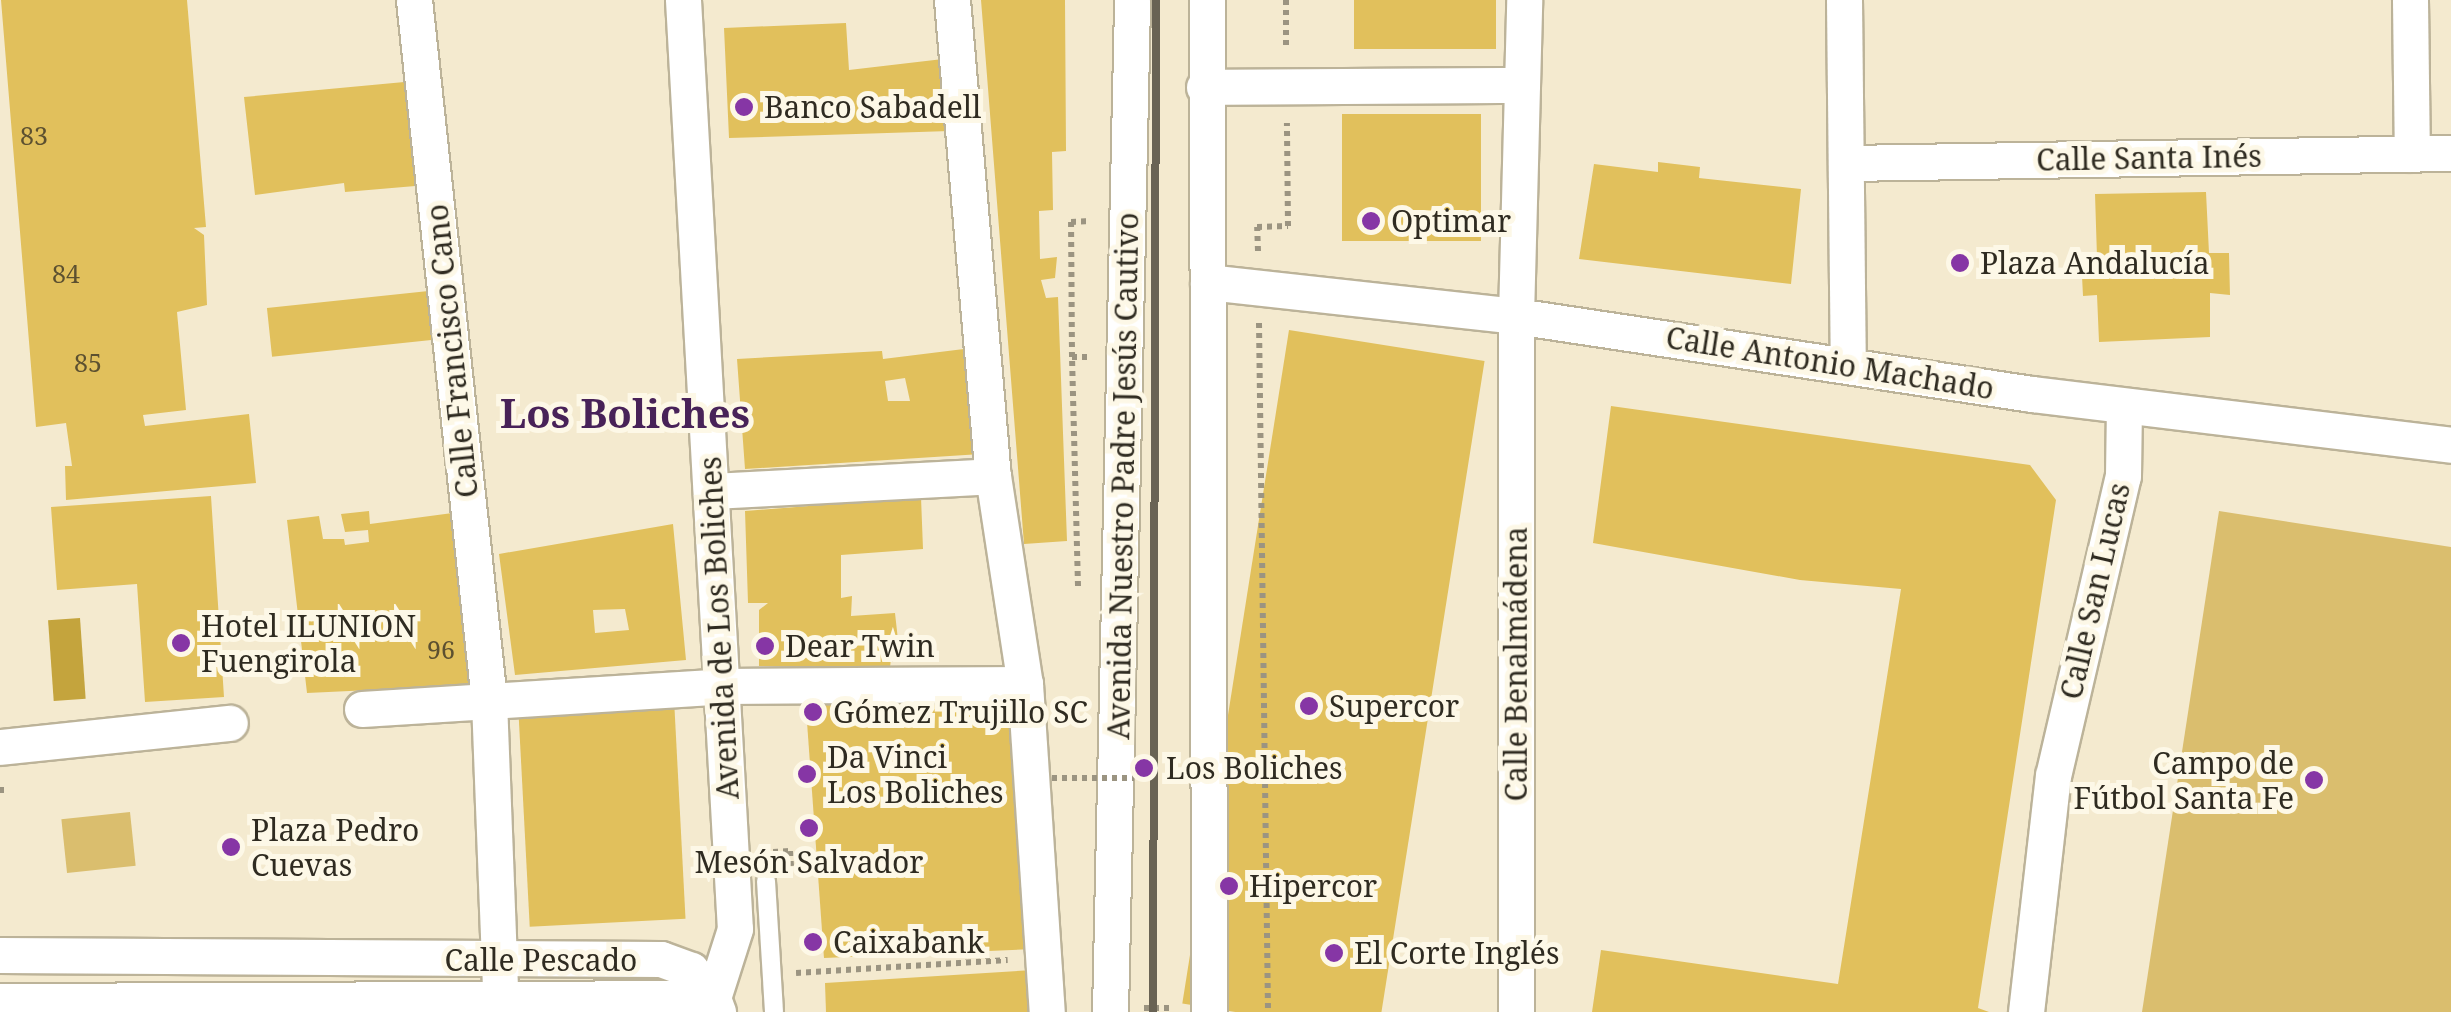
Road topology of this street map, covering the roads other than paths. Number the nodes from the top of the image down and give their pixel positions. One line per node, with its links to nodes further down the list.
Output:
1 (414, 0): 23 (street, Calle Francisco Cano)
2 (683, 0): 20 (street, Avenida de Los Boliches)
3 (952, 0): 19 (street)
4 (1132, 0): 35 (street, Avenida Nuestro Padre Jesús Cautivo)
5 (1208, 0): 10 (street)
6 (1524, 0): 9 (street, Calle Benalmádena)
7 (1844, 0): 13 (street)
8 (2410, 0): 12 (street)
9 (1522, 84): 10 (street); 15 (street, Calle Benalmádena)
10 (1204, 87): 14 (street)
11 (2451, 153): 12 (street, Calle Santa Inés)
12 (2412, 154): 13 (street, Calle Santa Inés)
13 (1847, 163): 16 (street)
14 (1208, 282): 15 (street, Calle Antonio Machado); 36 (street)
15 (1516, 316): 16 (street, Calle Antonio Machado); 37 (street, Calle Benalmádena)
16 (1848, 365): 17 (street, Calle Antonio Machado)
17 (2124, 406): 18 (street, Calle Antonio Machado); 38 (street, Calle San Lucas)
18 (2451, 445)
19 (993, 476): 20 (street); 21 (street)
20 (711, 491): 22 (street, Avenida de Los Boliches)
21 (1025, 684): 22 (street); 34 (street)
22 (724, 686): 23 (street); 31 (street, Avenida de Los Boliches)
23 (489, 701): 24 (street); 29 (street, Calle Francisco Cano)
24 (362, 708)
25 (230, 723): 26 (street)
26 (0, 747)
27 (766, 881): 33 (lane)
28 (0, 955): 29 (street, Calle Pescado)
29 (500, 960): 31 (street, Calle Pescado); 32 (street, Calle Francisco Cano)
30 (0, 1001): 32 (street, Calle Pescado)
31 (716, 1005): 32 (street, Calle Pescado)
32 (501, 1008)
33 (774, 1012)
34 (1047, 1012)
35 (1110, 1012)
36 (1209, 1012)
37 (1516, 1012)
38 (2026, 1012)

